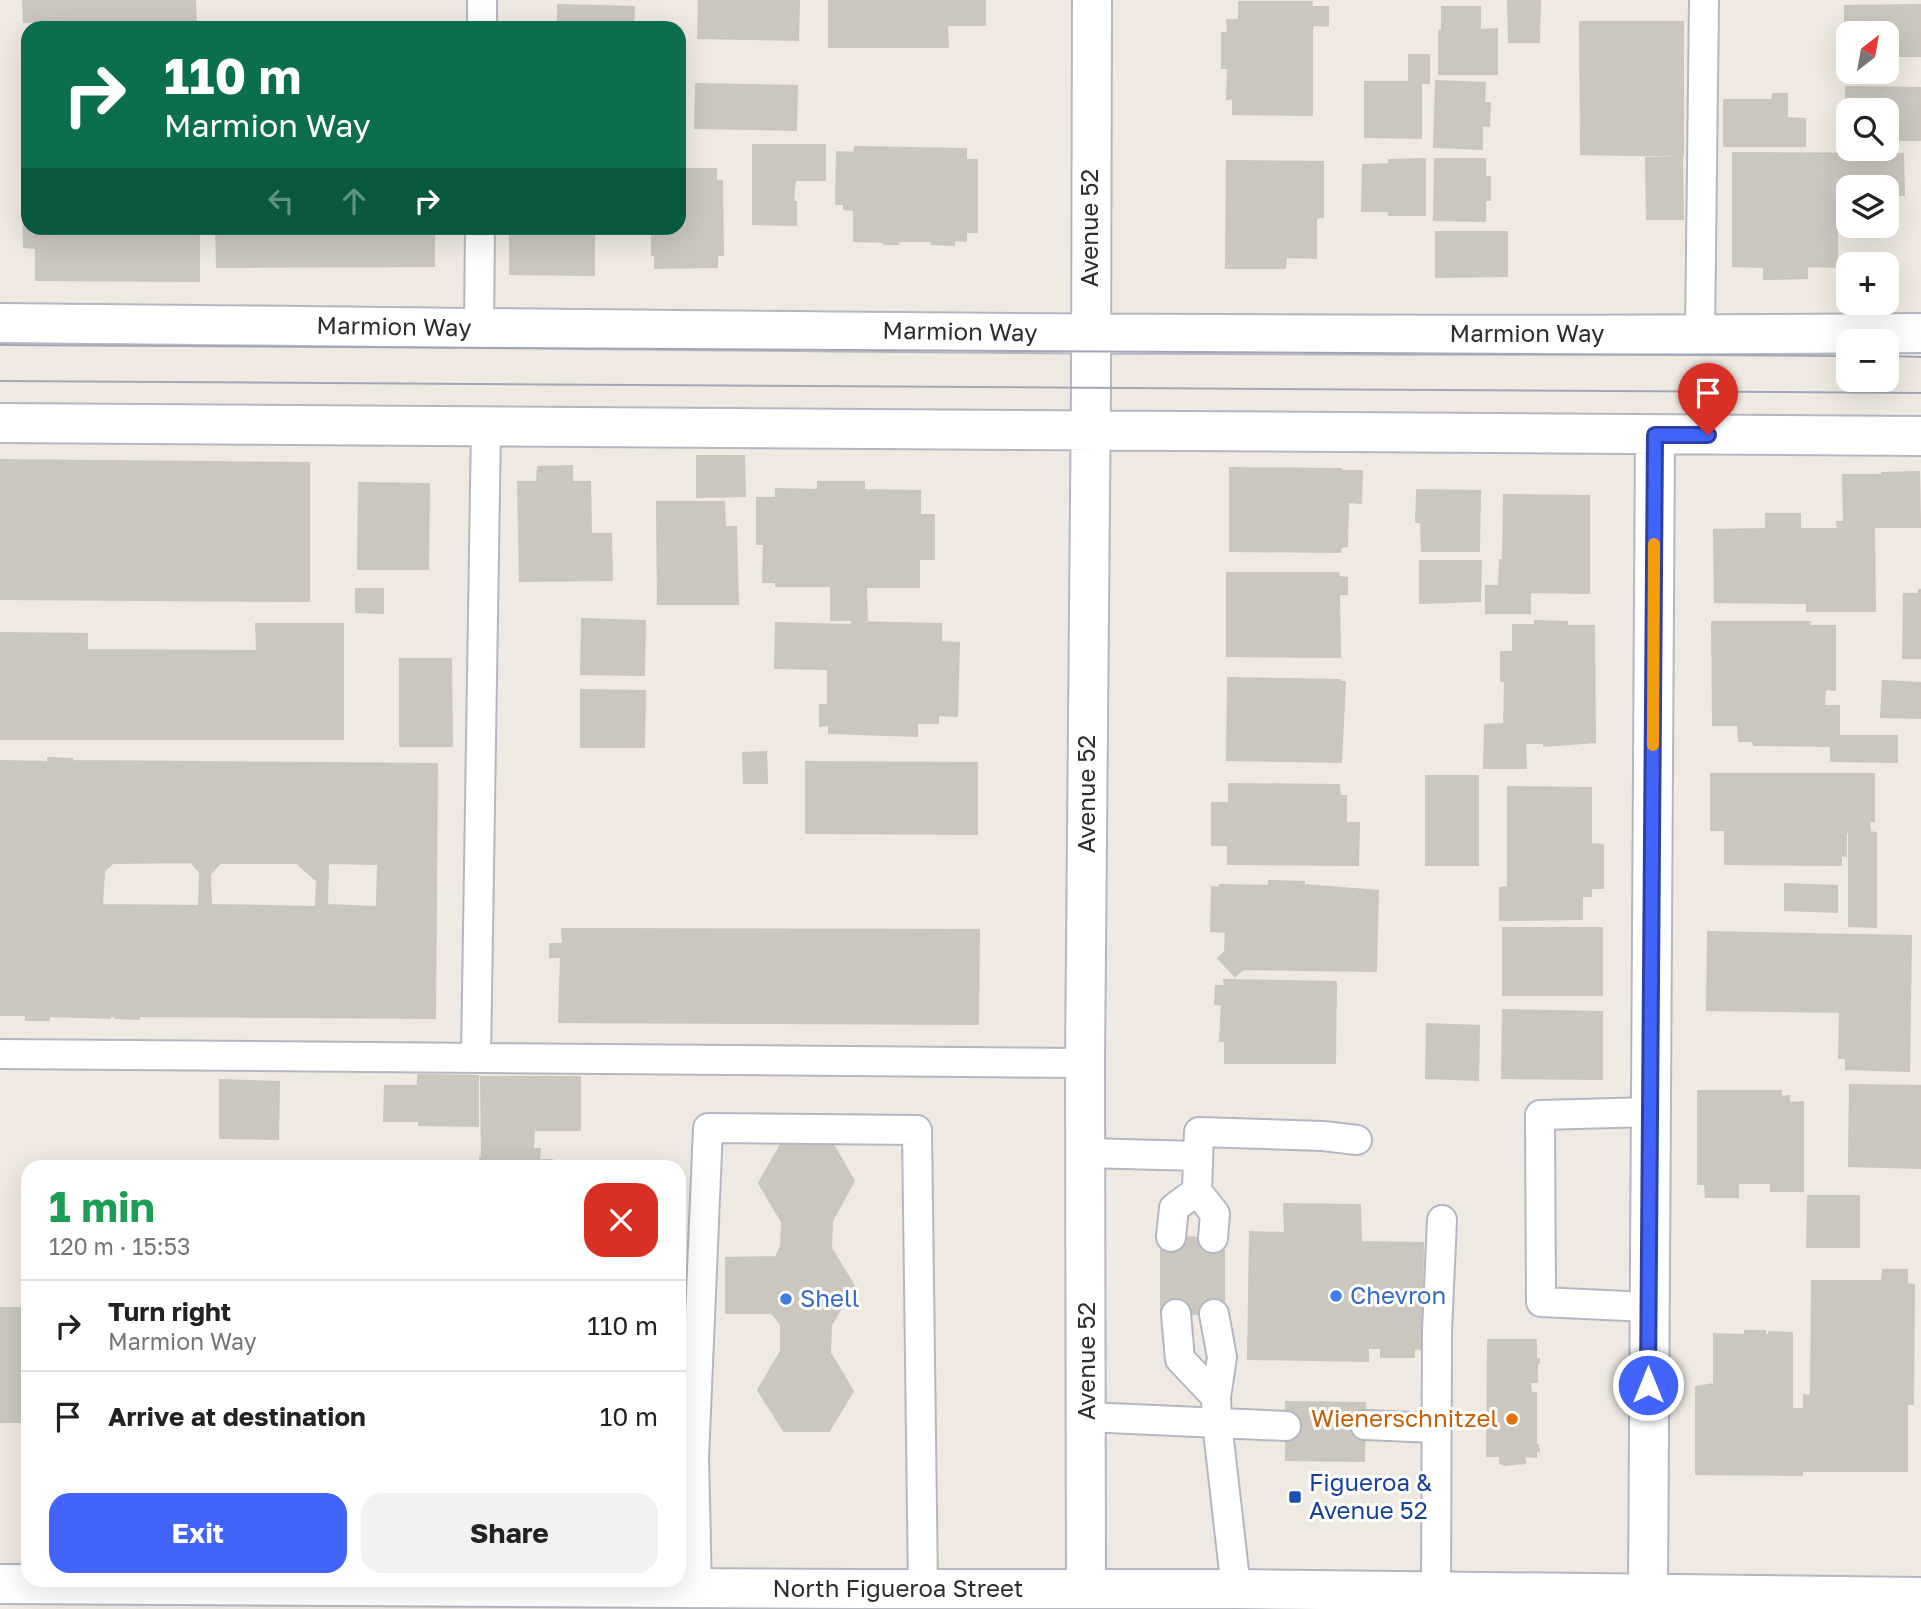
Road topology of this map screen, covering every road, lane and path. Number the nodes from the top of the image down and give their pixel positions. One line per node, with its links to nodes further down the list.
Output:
1 (482, 0): 4 (lane)
2 (1092, 0): 9 (street, Avenue 52)
3 (1704, 0): 10 (lane)
4 (482, 21)
5 (480, 235): 7 (lane)
6 (0, 323): 7 (street, Marmion Way)
7 (479, 327): 9 (street, Marmion Way)
8 (1921, 332): 10 (street, Marmion Way)
9 (1090, 333): 10 (street, Marmion Way); 13 (street, Avenue 52)
10 (1700, 335)
11 (0, 423): 12 (street)
12 (486, 426): 13 (street); 17 (lane)
13 (1091, 430): 14 (street); 18 (street, Avenue 52)
14 (1655, 435): 15 (street); 19 (street)
15 (1921, 436)
16 (0, 1054): 17 (lane)
17 (476, 1058): 18 (lane)
18 (1085, 1063): 22 (street, Avenue 52)
19 (1651, 1112): 27 (street); 27 (lane)
20 (1357, 1140): 21 (lane)
21 (1198, 1144): 22 (lane); 23 (lane)
22 (1086, 1153): 31 (street, Avenue 52)
23 (1197, 1191): 25 (lane); 26 (lane)
24 (1442, 1220): 34 (lane)
25 (1171, 1237)
26 (1213, 1238)
27 (1648, 1307): 46 (street)
28 (1176, 1314): 30 (lane)
29 (1214, 1314): 30 (lane)
30 (1216, 1410): 31 (lane); 33 (lane); 41 (lane)
31 (1087, 1417): 40 (street, Avenue 52)
32 (1365, 1425): 34 (lane)
33 (1286, 1426)
34 (1436, 1428): 42 (lane)
35 (0, 1584): 36 (street, North Figueroa Street)
36 (21, 1584)
37 (418, 1587): 39 (street, North Figueroa Street)
38 (922, 1588): 39 (lane); 40 (street, North Figueroa Street); 44 (street, North Figueroa Street)
39 (697, 1589): 44 (street, North Figueroa Street)
40 (1086, 1589): 41 (street, North Figueroa Street)
41 (1236, 1589): 42 (street, North Figueroa Street)
42 (1436, 1591): 45 (street, North Figueroa Street)
43 (1921, 1597): 47 (street, North Figueroa Street)
44 (862, 1599)
45 (1486, 1600): 46 (street, North Figueroa Street)
46 (1648, 1602): 47 (street, North Figueroa Street)
47 (1883, 1602)

